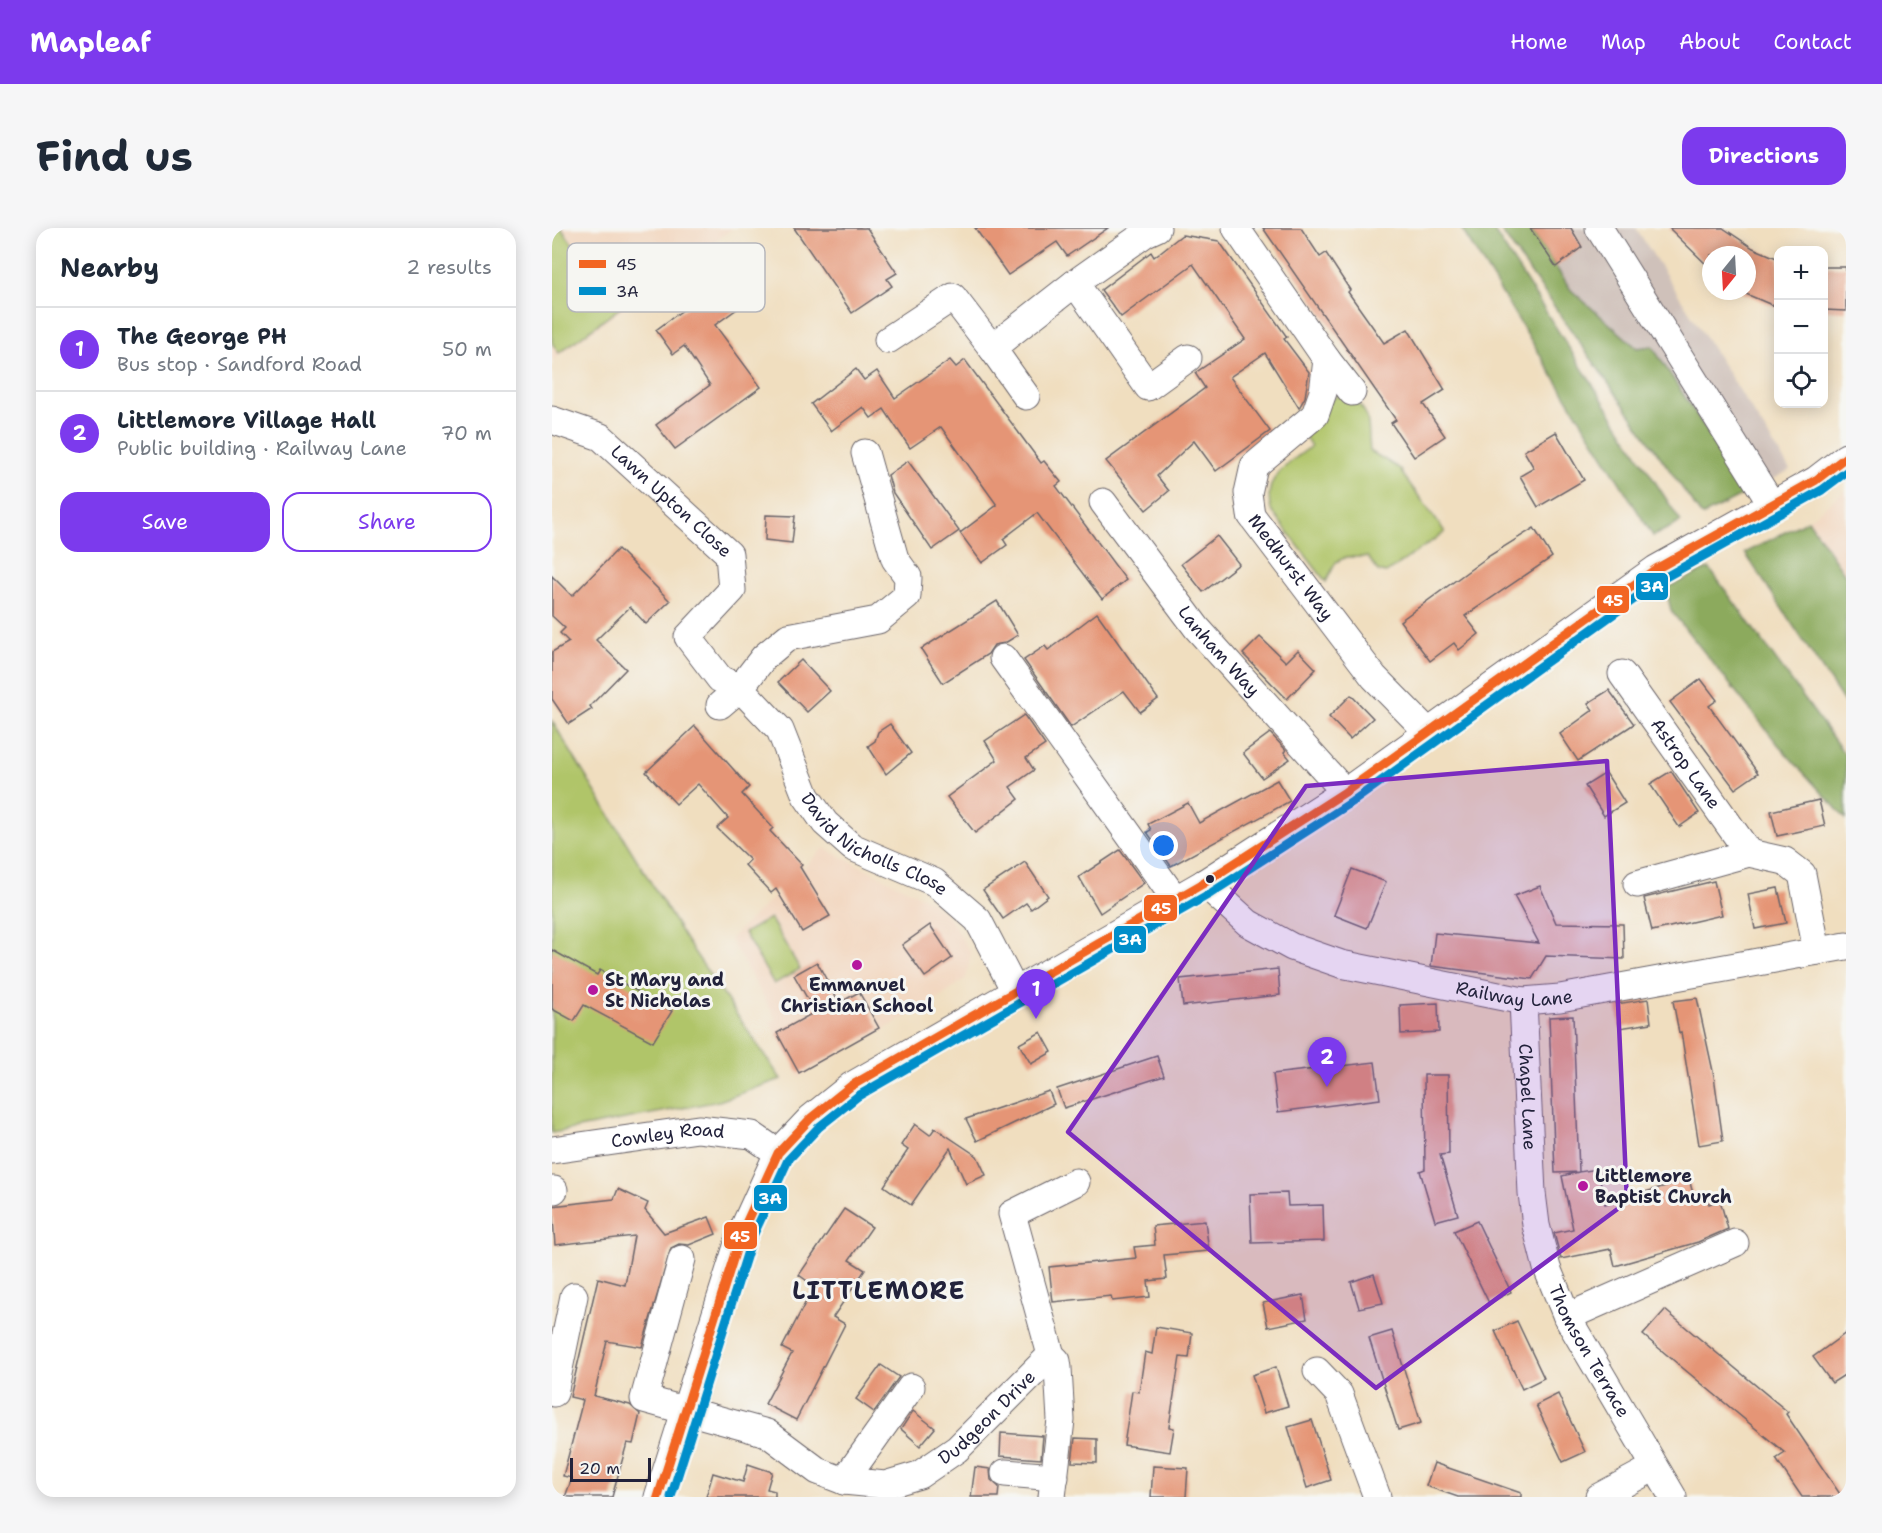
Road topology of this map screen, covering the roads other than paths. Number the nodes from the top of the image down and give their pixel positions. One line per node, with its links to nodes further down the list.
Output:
1 (1236, 228): 8 (street)
2 (1599, 228): 15 (street)
3 (1148, 230): 4 (street)
4 (1075, 283): 6 (street); 7 (street)
5 (888, 340): 6 (street)
6 (992, 348): 10 (street)
7 (1188, 358)
8 (1327, 360): 9 (street); 19 (street, Medhurst Way)
9 (1352, 392)
10 (1026, 396)
11 (552, 420): 18 (street, Lawn Upton Close)
12 (865, 453): 18 (street)
13 (1846, 457): 15 (street)
14 (1103, 502): 20 (street, Lanham Way)
15 (1764, 509): 19 (street)
16 (1003, 658): 24 (street)
17 (1622, 674): 21 (street, Astrop Lane)
18 (730, 697): 27 (street, David Nicholls Close)
19 (1429, 733): 20 (street)
20 (1345, 792): 22 (street)
21 (1749, 853): 23 (street); 26 (street)
22 (1204, 883): 24 (street); 28 (street, Railway Lane)
23 (1637, 884)
24 (1175, 899): 27 (street)
25 (1846, 946): 26 (street, Railway Lane)
26 (1817, 951): 28 (street, Railway Lane)
27 (1016, 993): 30 (street)
28 (1523, 1001): 32 (street, Chapel Lane)
29 (552, 1150): 30 (street, Cowley Road)
30 (778, 1153): 42 (street)
31 (1076, 1182): 37 (street)
32 (1532, 1193): 36 (street, Thomson Terrace)
33 (1735, 1243): 36 (street)
34 (682, 1259): 42 (street, Dudgeon Drive)
35 (574, 1296): 38 (street)
36 (1567, 1317): 43 (street, Thomson Terrace)
37 (1051, 1355): 45 (street, Dudgeon Drive); 46 (street)
38 (556, 1363): 41 (street)
39 (1317, 1371): 48 (street)
40 (911, 1388): 45 (street)
41 (554, 1393)
42 (684, 1411): 45 (street, Dudgeon Drive); 47 (street)
43 (1653, 1468): 49 (street); 50 (street, Thomson Terrace)
44 (1005, 1473): 46 (street)
45 (844, 1481)
46 (1054, 1487)
47 (658, 1497)
48 (1377, 1497)
49 (1599, 1497)
50 (1672, 1497)

